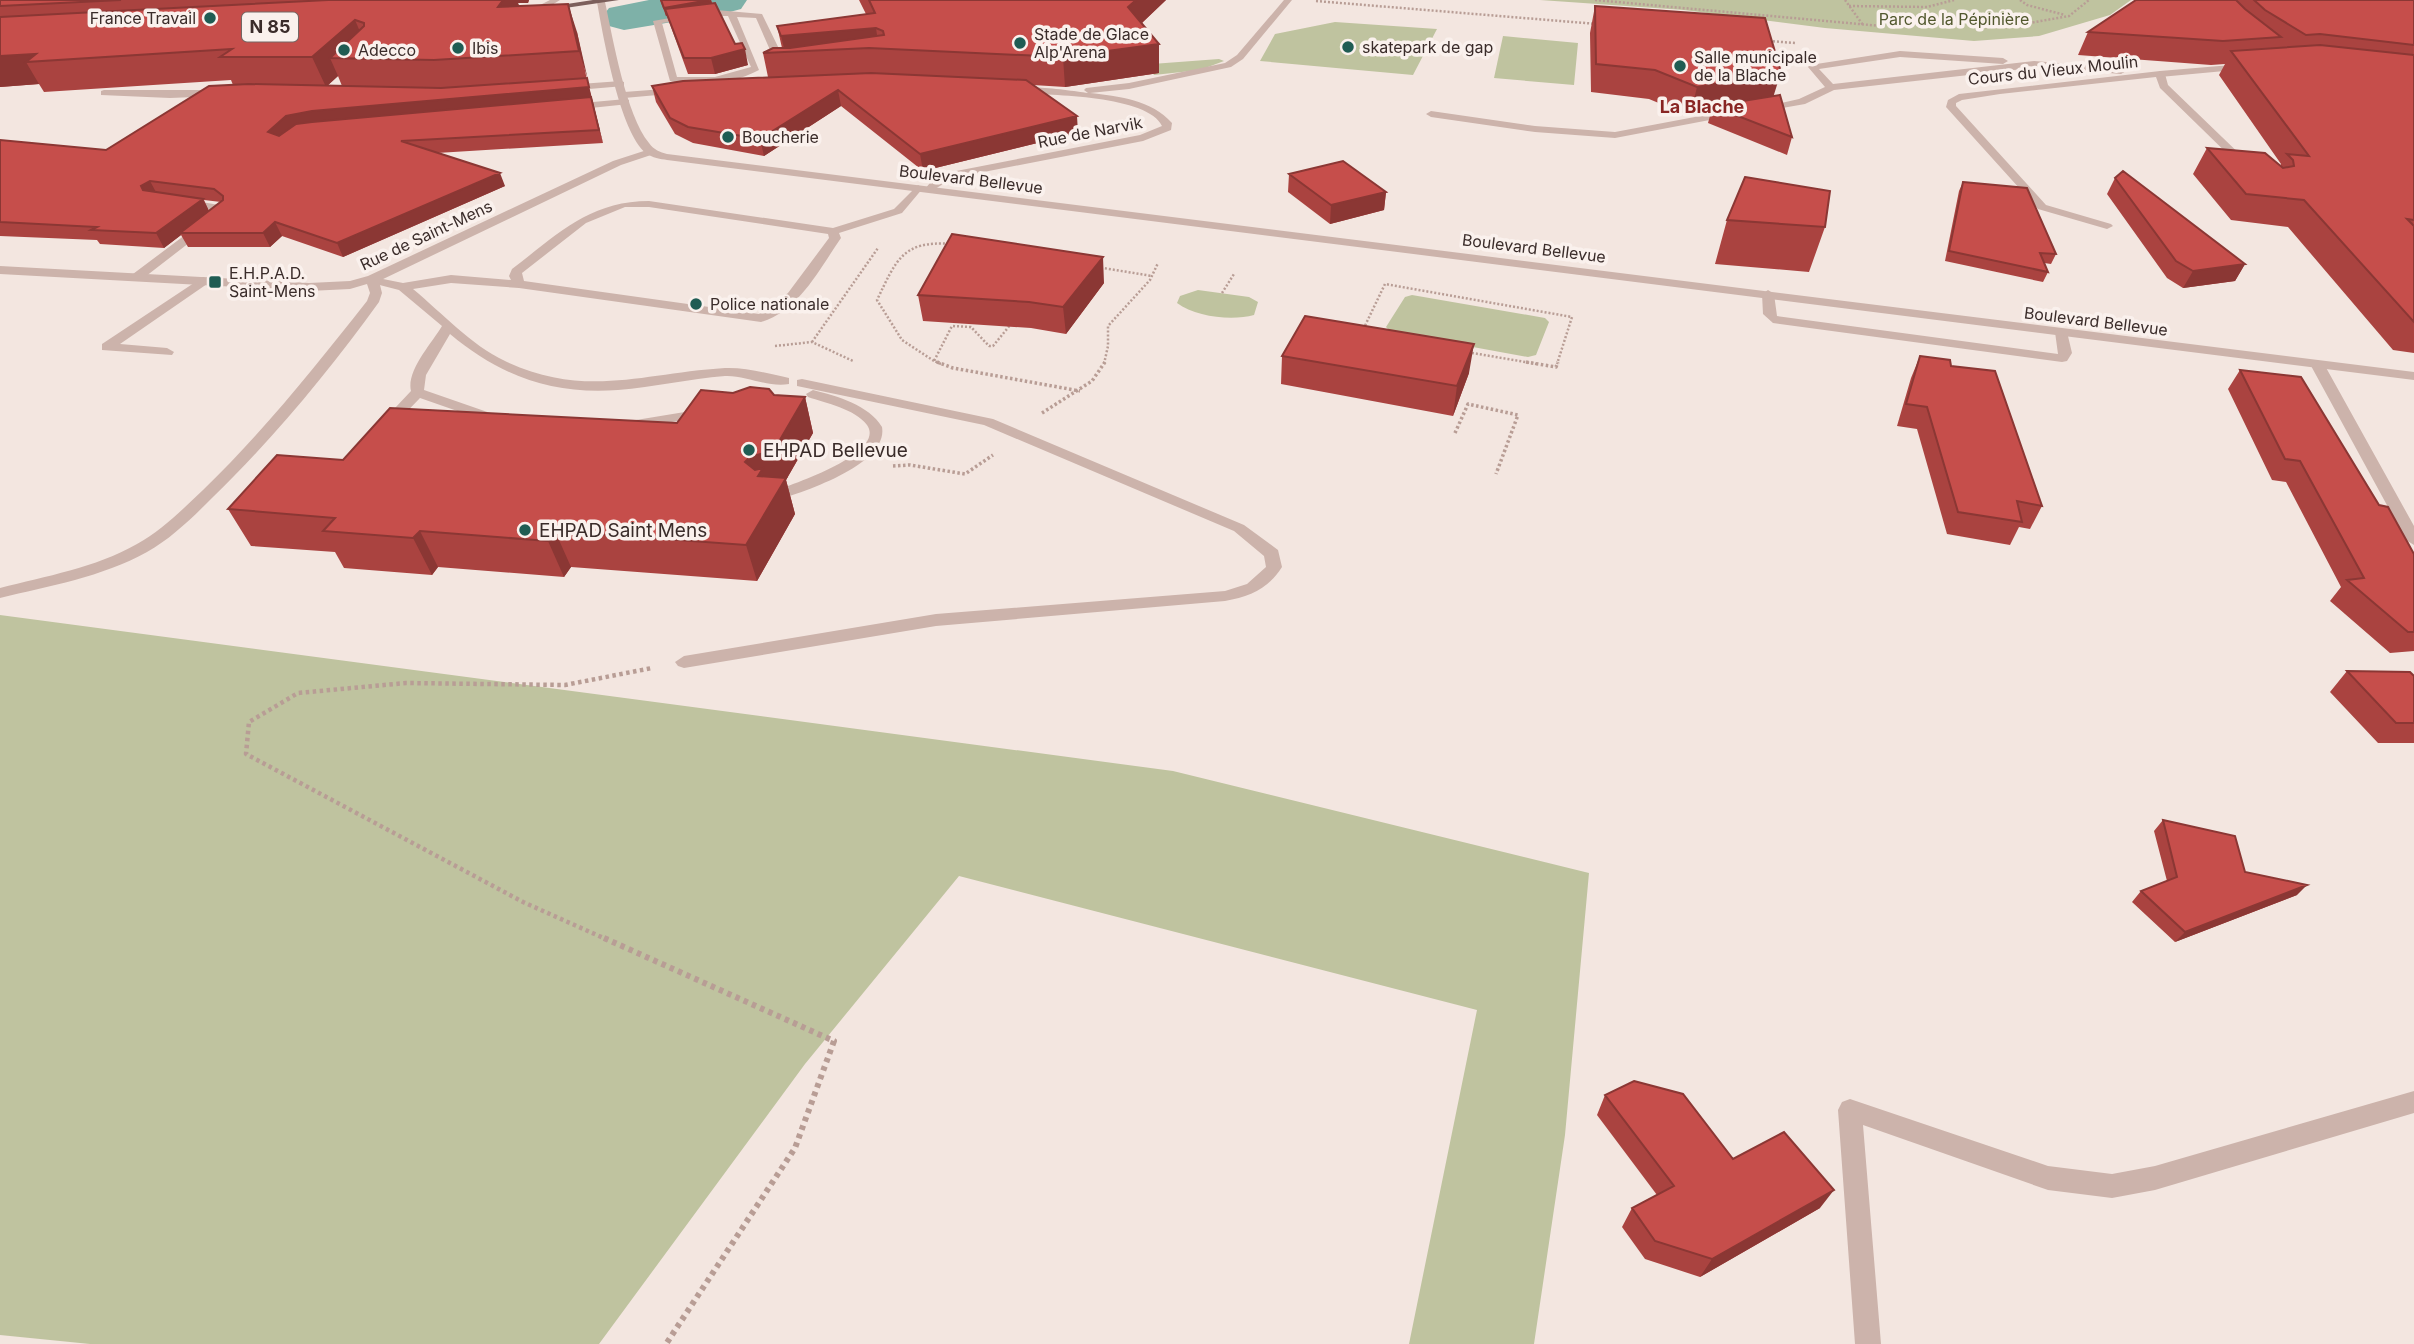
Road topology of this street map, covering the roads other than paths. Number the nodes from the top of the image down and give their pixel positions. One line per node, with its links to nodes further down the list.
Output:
1 (556, 0): 5 (street)
2 (615, 0): 4 (main road)
3 (1288, 0): 16 (street)
4 (601, 1): 5 (main road); 18 (street)
5 (536, 9)
6 (731, 13): 6 (street); 9 (street)
7 (2044, 65): 10 (street, Cours du Vieux Moulin); 11 (street); 11 (street)
8 (2250, 67): 10 (street, Cours du Vieux Moulin)
9 (778, 73)
10 (2160, 74): 22 (street); 25 (street, Cours du Vieux Moulin)
11 (1832, 86): 20 (street)
12 (737, 88): 18 (street)
13 (558, 89): 18 (street)
14 (1002, 90): 16 (street, Rue de Narvik)
15 (237, 92): 17 (street)
16 (1065, 92): 23 (street, Rue de Narvik)
17 (104, 93)
18 (624, 94): 19 (street); 21 (street)
19 (554, 109)
20 (1431, 114)
21 (650, 152): 23 (street, Boulevard Bellevue); 29 (street, Rue de Saint-Mens)
22 (2252, 171)
23 (924, 188): 26 (street); 33 (street, Boulevard Bellevue)
24 (171, 201): 28 (street)
25 (2107, 226)
26 (833, 231): 31 (street); 31 (street)
27 (0, 270): 28 (street, Rue de Saint-Mens)
28 (137, 277): 30 (street, Rue de Saint-Mens)
29 (372, 279): 30 (street, Rue de Saint-Mens); 32 (street); 49 (street)
30 (203, 281): 36 (street)
31 (519, 284): 32 (street)
32 (403, 287): 34 (street)
33 (1768, 294): 35 (street, Boulevard Bellevue); 35 (street)
34 (449, 325): 39 (street); 42 (street)
35 (2061, 332): 37 (street, Boulevard Bellevue)
36 (167, 352)
37 (2317, 364): 38 (street, Boulevard Bellevue); 48 (street)
38 (2414, 376)
39 (784, 381): 40 (street); 41 (street)
40 (802, 383): 47 (street); 50 (street)
41 (758, 389)
42 (418, 392): 44 (street); 46 (street)
43 (711, 412): 45 (street)
44 (511, 421)
45 (621, 426)
46 (380, 431)
47 (766, 498)
48 (2414, 540)
49 (0, 593)
50 (684, 662)
51 (2414, 1102): 52 (street)
52 (1868, 1344)

